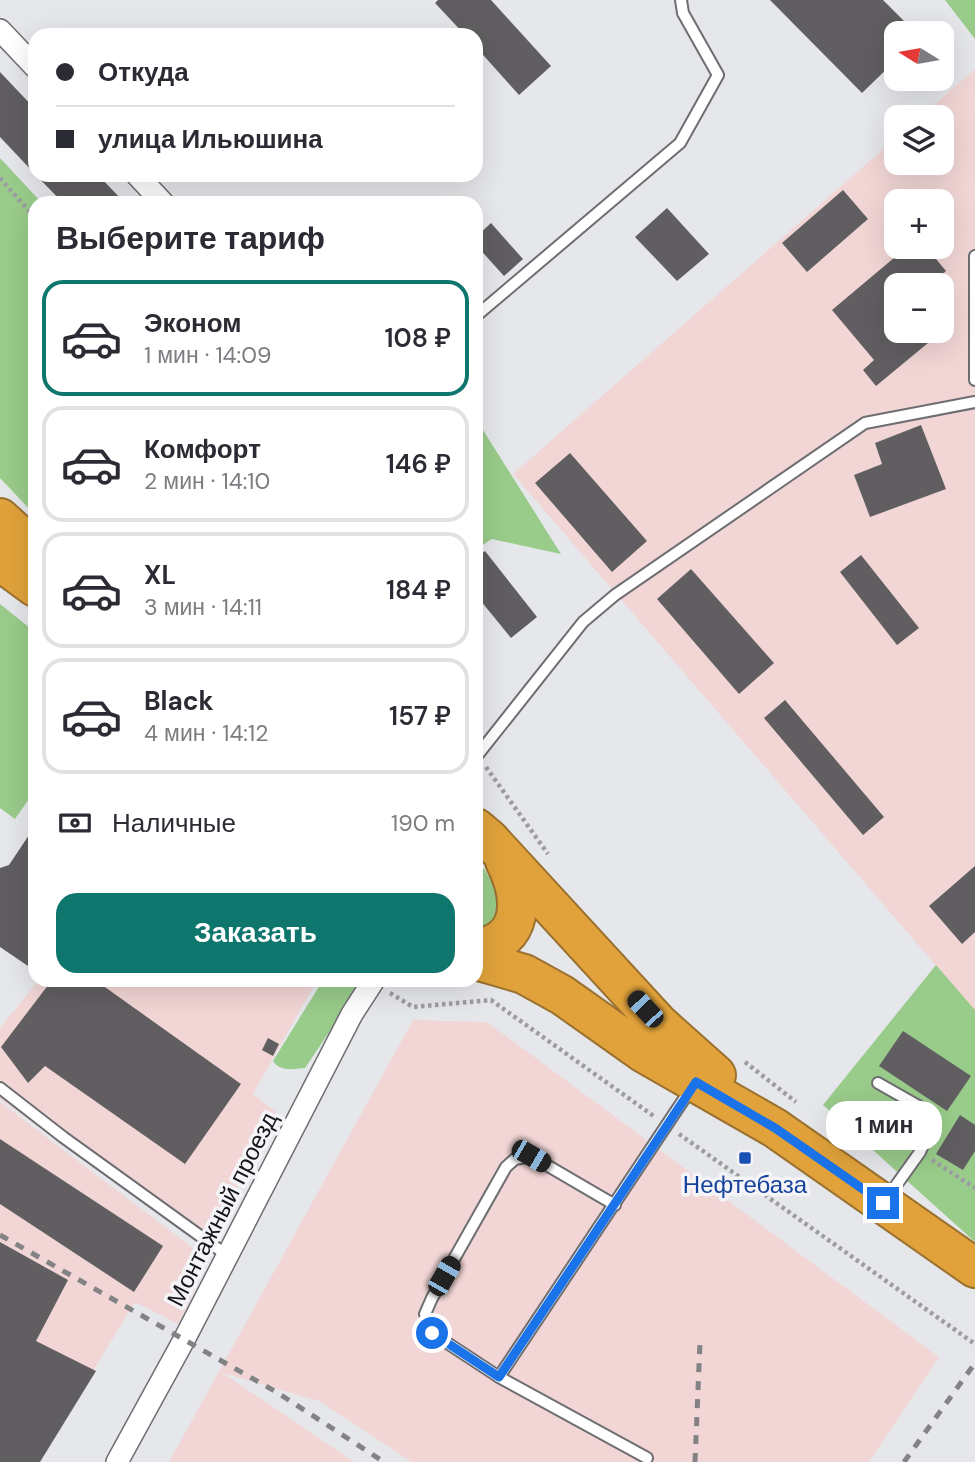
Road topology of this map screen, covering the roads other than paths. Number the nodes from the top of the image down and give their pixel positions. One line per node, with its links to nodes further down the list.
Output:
1 (681, 0): 7 (lane)
2 (0, 30): 3 (street)
3 (28, 60)
4 (144, 182): 5 (street)
5 (156, 196)
6 (975, 256): 8 (lane)
7 (483, 310)
8 (975, 380)
9 (975, 402): 18 (lane)
10 (0, 518): 11 (highway)
11 (28, 544)
12 (0, 545): 14 (highway)
13 (0, 561): 15 (highway)
14 (28, 566)
15 (28, 582)
16 (0, 586): 17 (highway)
17 (28, 606)
18 (483, 747)
19 (487, 839): 20 (highway); 26 (highway)
20 (483, 946)
21 (483, 962): 23 (highway)
22 (367, 987): 29 (street, Монтажный проезд)
23 (696, 1082): 26 (highway); 28 (lane)
24 (878, 1083): 27 (lane)
25 (0, 1088): 29 (lane)
26 (790, 1119): 27 (highway)
27 (883, 1203): 30 (highway)
28 (615, 1205): 31 (lane); 31 (lane)
29 (228, 1256): 33 (street, Монтажный проезд)
30 (975, 1268)
31 (499, 1377): 32 (lane)
32 (647, 1458)
33 (117, 1462)

